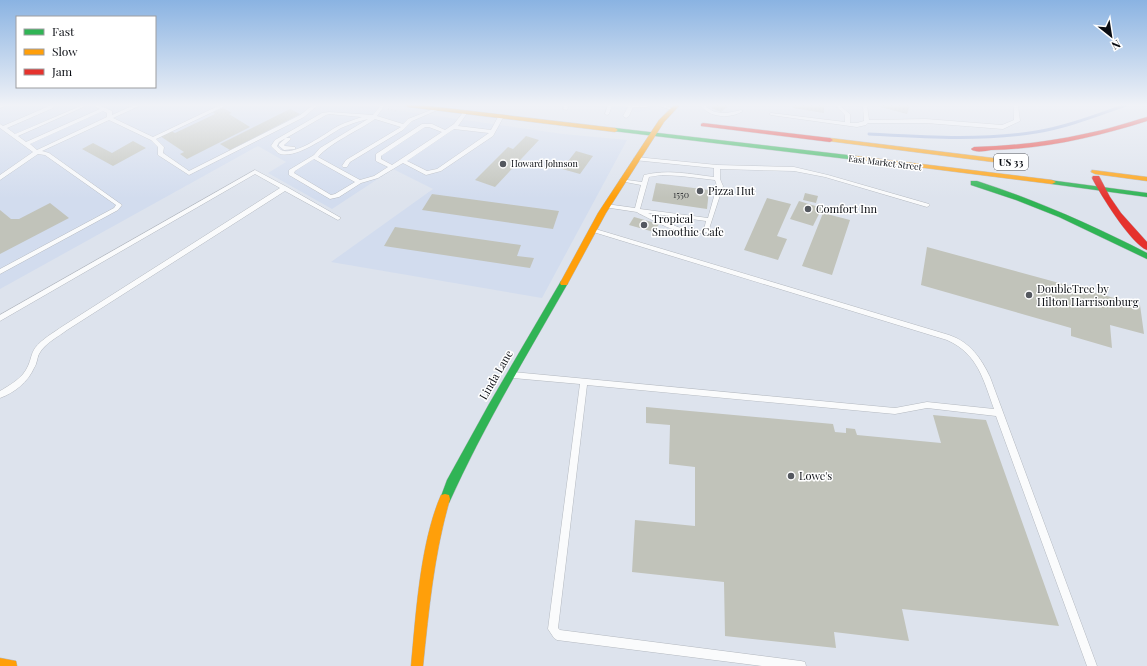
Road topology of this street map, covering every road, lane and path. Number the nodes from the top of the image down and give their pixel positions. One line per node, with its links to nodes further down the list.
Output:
1 (15, 136): 19 (lane)
2 (43, 136): 19 (lane)
3 (71, 136): 21 (lane)
4 (147, 136): 18 (lane)
5 (159, 136): 18 (lane)
6 (262, 136): 18 (lane)
7 (292, 136): 8 (lane)
8 (318, 136)
9 (341, 136): 22 (lane)
10 (397, 136): 31 (lane)
11 (407, 136): 29 (lane)
12 (440, 136): 25 (lane)
13 (489, 136): 25 (lane)
14 (651, 136): 23 (main road, Linda Lane)
15 (669, 136): 28 (main road, East Market Street / US 33)
16 (797, 136): 20 (main road, East Market Street / US 33)
17 (1093, 136): 20 (main road)
18 (153, 139)
19 (26, 144): 21 (lane)
20 (875, 145): 24 (main road, East Market Street / US 33)
21 (37, 152): 34 (lane); 51 (lane)
22 (314, 157): 31 (lane); 38 (lane)
23 (636, 158): 26 (lane); 37 (main road, Linda Lane)
24 (998, 160)
25 (403, 161): 29 (lane)
26 (671, 163): 27 (lane); 32 (lane)
27 (694, 165): 30 (lane); 33 (lane)
28 (909, 166): 41 (main road, East Market Street / US 33); 50 (main road)
29 (392, 167): 38 (lane)
30 (717, 167): 35 (lane); 43 (lane)
31 (338, 170): 38 (lane)
32 (669, 174): 33 (lane); 39 (lane)
33 (693, 176): 35 (lane)
34 (0, 178)
35 (717, 179): 47 (lane)
36 (1147, 179): 41 (main road)
37 (622, 180): 39 (lane); 44 (main road, Linda Lane)
38 (359, 182)
39 (643, 184): 45 (lane)
40 (285, 188): 46 (lane); 52 (lane); 55 (lane)
41 (1100, 188): 42 (main road, East Market Street / US 33); 49 (main road)
42 (1147, 195)
43 (927, 205)
44 (606, 206): 45 (lane); 48 (main road, Linda Lane)
45 (637, 210): 47 (lane); 47 (lane)
46 (338, 218)
47 (710, 220)
48 (592, 230): 53 (main road, Linda Lane); 56 (lane)
49 (1147, 247)
50 (1147, 256)
51 (0, 272)
52 (0, 318)
53 (510, 375): 54 (lane); 59 (main road, Linda Lane)
54 (584, 382): 56 (lane); 60 (lane)
55 (0, 395)
56 (1000, 413): 61 (lane)
57 (0, 664): 58 (main road)
58 (12, 666)
59 (417, 666)
60 (801, 666)
61 (1092, 666)

